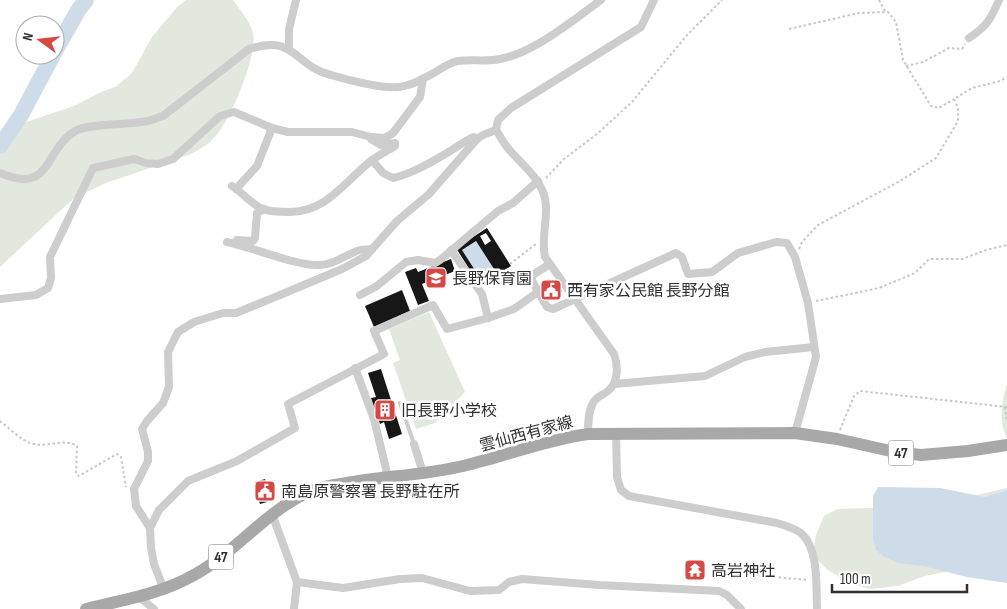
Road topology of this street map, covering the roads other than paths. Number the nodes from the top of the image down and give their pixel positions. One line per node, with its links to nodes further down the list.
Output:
1 (296, 0): 6 (street)
2 (601, 0): 7 (street)
3 (654, 0): 9 (street)
4 (999, 0): 5 (street)
5 (969, 38)
6 (289, 49): 7 (street); 13 (street)
7 (423, 79): 10 (street)
8 (272, 128): 10 (street); 15 (street); 22 (street)
9 (496, 130): 11 (street); 14 (street)
10 (371, 137): 12 (street)
11 (477, 139): 12 (street); 16 (street)
12 (372, 160): 15 (street)
13 (4, 175)
14 (538, 183): 17 (street); 18 (street)
15 (264, 209): 16 (street)
16 (372, 249): 36 (street)
17 (451, 250): 20 (street); 23 (street)
18 (550, 264): 19 (street); 21 (street)
19 (538, 292): 21 (street); 23 (street)
20 (360, 295)
21 (574, 298): 24 (street); 26 (street)
22 (0, 299)
23 (488, 318): 25 (street)
24 (814, 347): 26 (street); 28 (street)
25 (355, 368): 34 (street); 36 (street)
26 (614, 384): 29 (street)
27 (400, 403): 31 (lane)
28 (795, 433): 30 (main road, 雲仙西有家線 / 47); 32 (main road, 雲仙西有家線 / 47)
29 (588, 434): 30 (main road, 雲仙西有家線 / 47); 33 (main road, 雲仙西有家線 / 47)
30 (616, 434): 44 (street)
31 (414, 444): 33 (street)
32 (1007, 445)
33 (423, 473): 34 (main road, 雲仙西有家線 / 47)
34 (388, 477): 35 (main road, 雲仙西有家線 / 47)
35 (272, 514): 37 (street); 38 (main road, 雲仙西有家線 / 47)
36 (150, 528): 38 (street)
37 (297, 582): 42 (street); 43 (street)
38 (164, 590): 39 (main road, 雲仙西有家線 / 47)
39 (139, 597): 40 (main road, 雲仙西有家線 / 47); 41 (street)
40 (86, 609)
41 (154, 609)
42 (294, 609)
43 (741, 609)
44 (817, 609)

